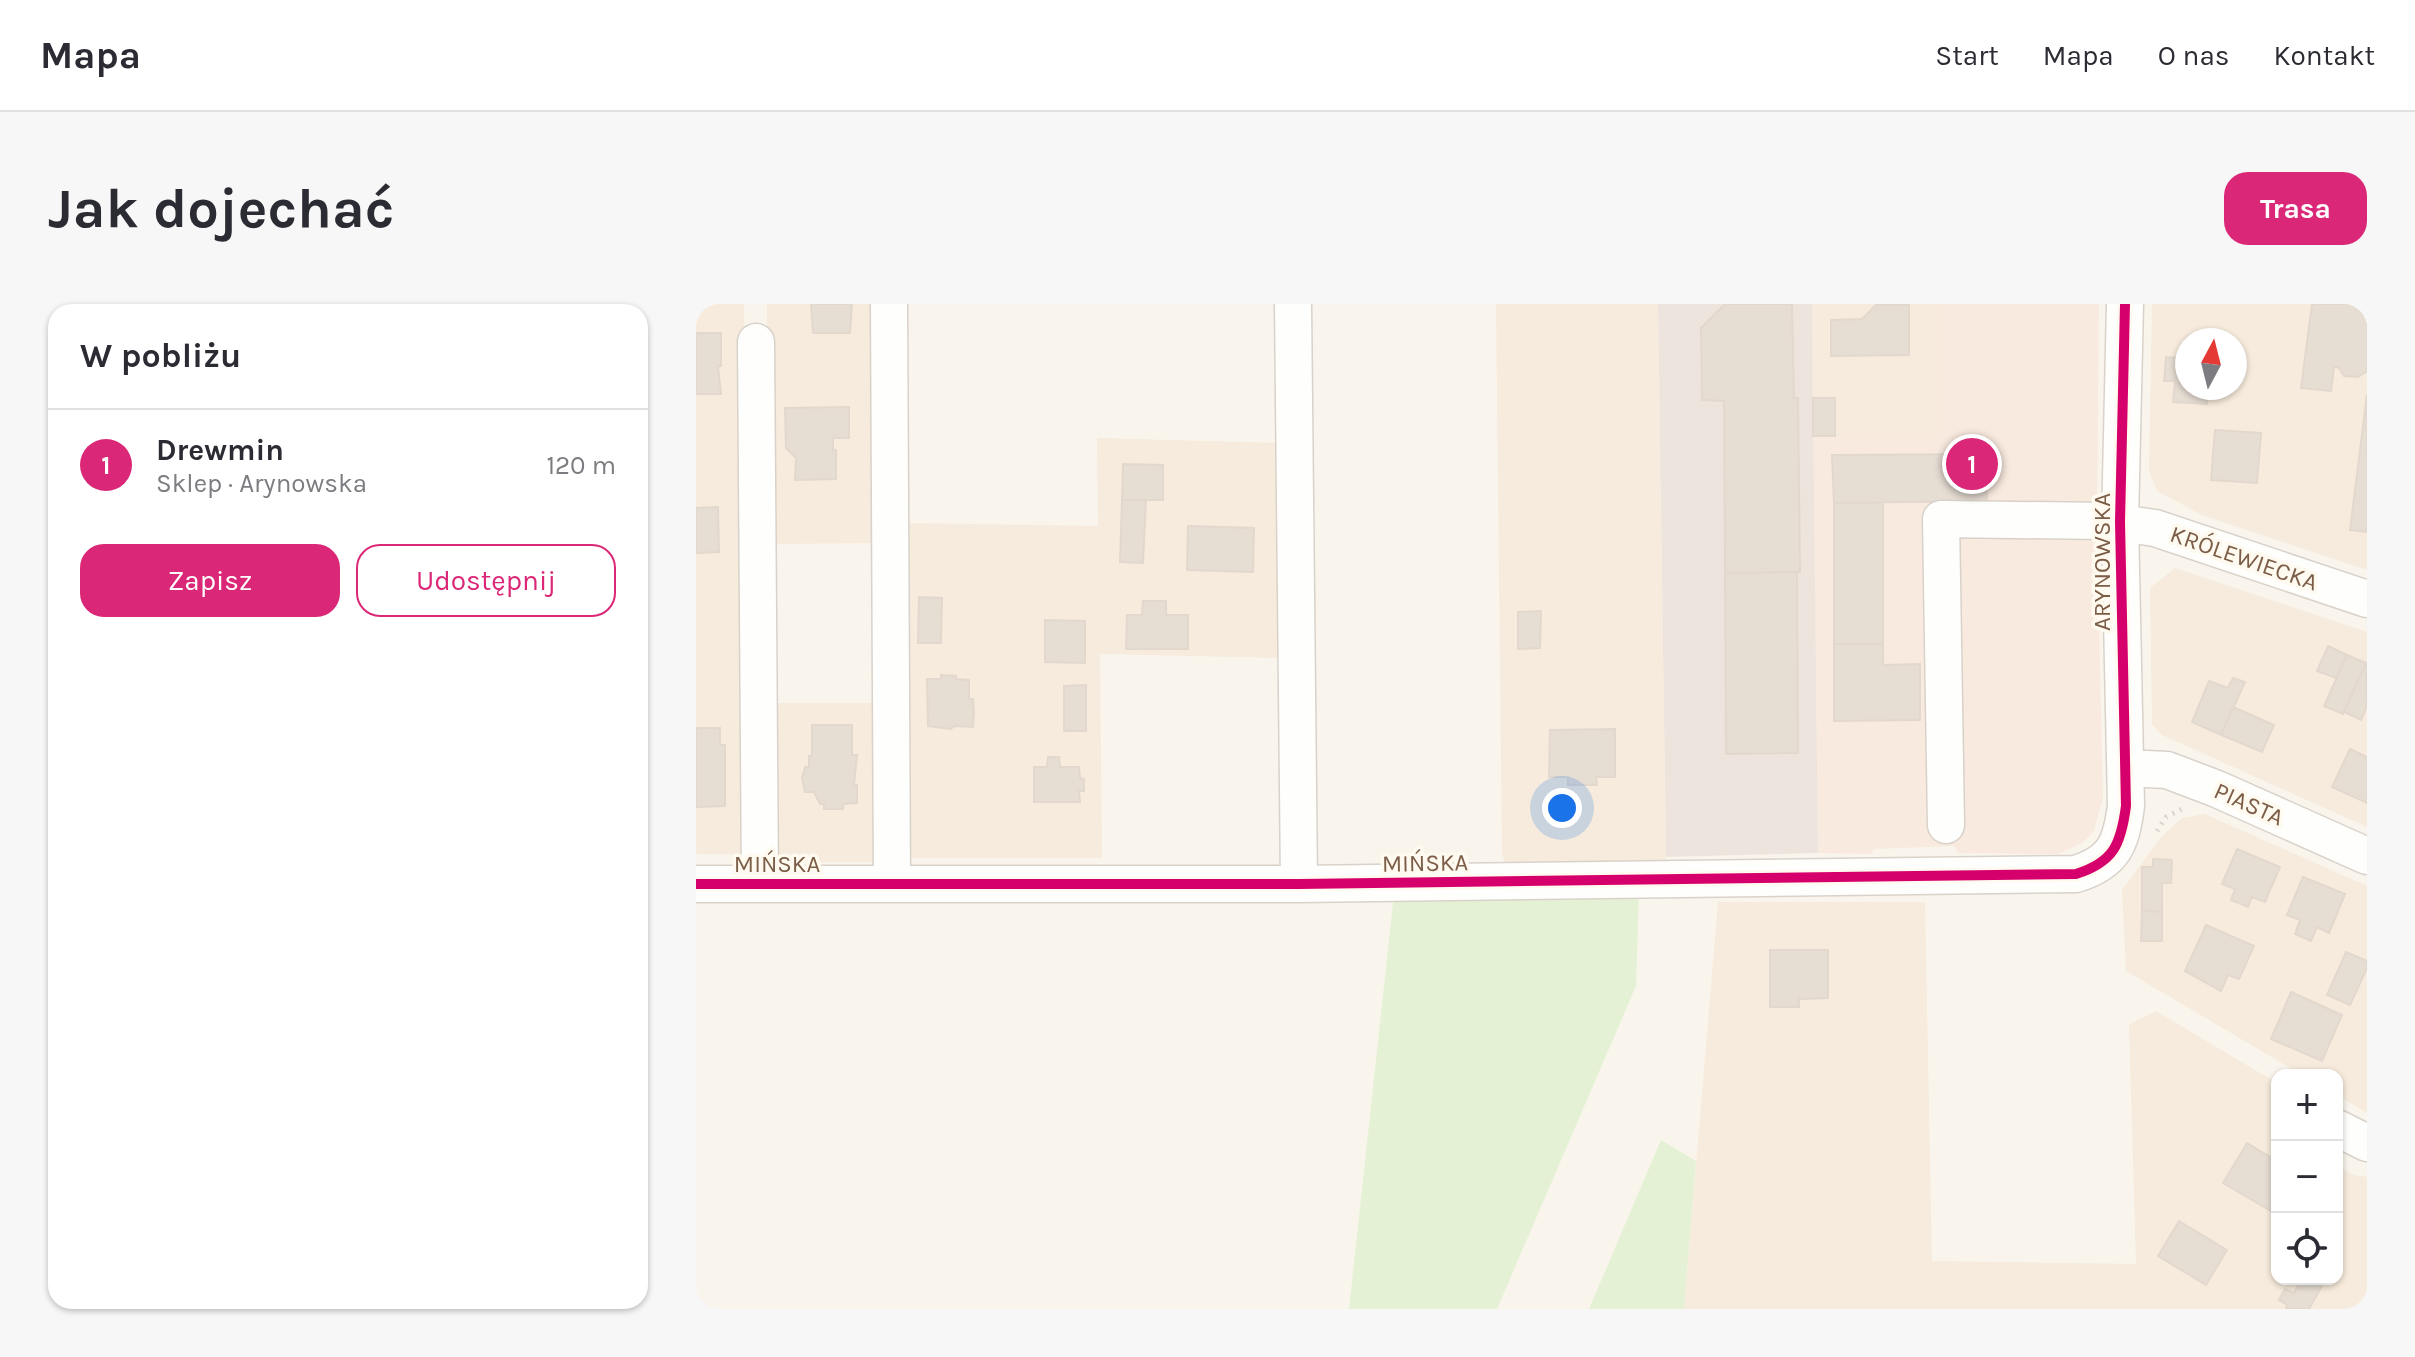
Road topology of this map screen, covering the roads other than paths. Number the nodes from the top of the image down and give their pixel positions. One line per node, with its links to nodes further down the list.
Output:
1 (889, 304): 13 (street)
2 (1293, 304): 14 (street)
3 (2125, 304): 5 (street, ARYNOWSKA)
4 (756, 342): 12 (street)
5 (2120, 522): 6 (street, KRÓLEWIECKA); 7 (street, ARYNOWSKA); 8 (street, KRÓLEWIECKA)
6 (2367, 599)
7 (2126, 768): 9 (street, ARYNOWSKA); 10 (street, PIASTA)
8 (1946, 825)
9 (2138, 830): 14 (street, MIŃSKA)
10 (2367, 856)
11 (696, 884): 12 (street, MIŃSKA)
12 (760, 884): 13 (street, MIŃSKA)
13 (892, 884): 14 (street, MIŃSKA)
14 (1299, 884)
15 (2343, 1131): 16 (street)
16 (2367, 1143)

